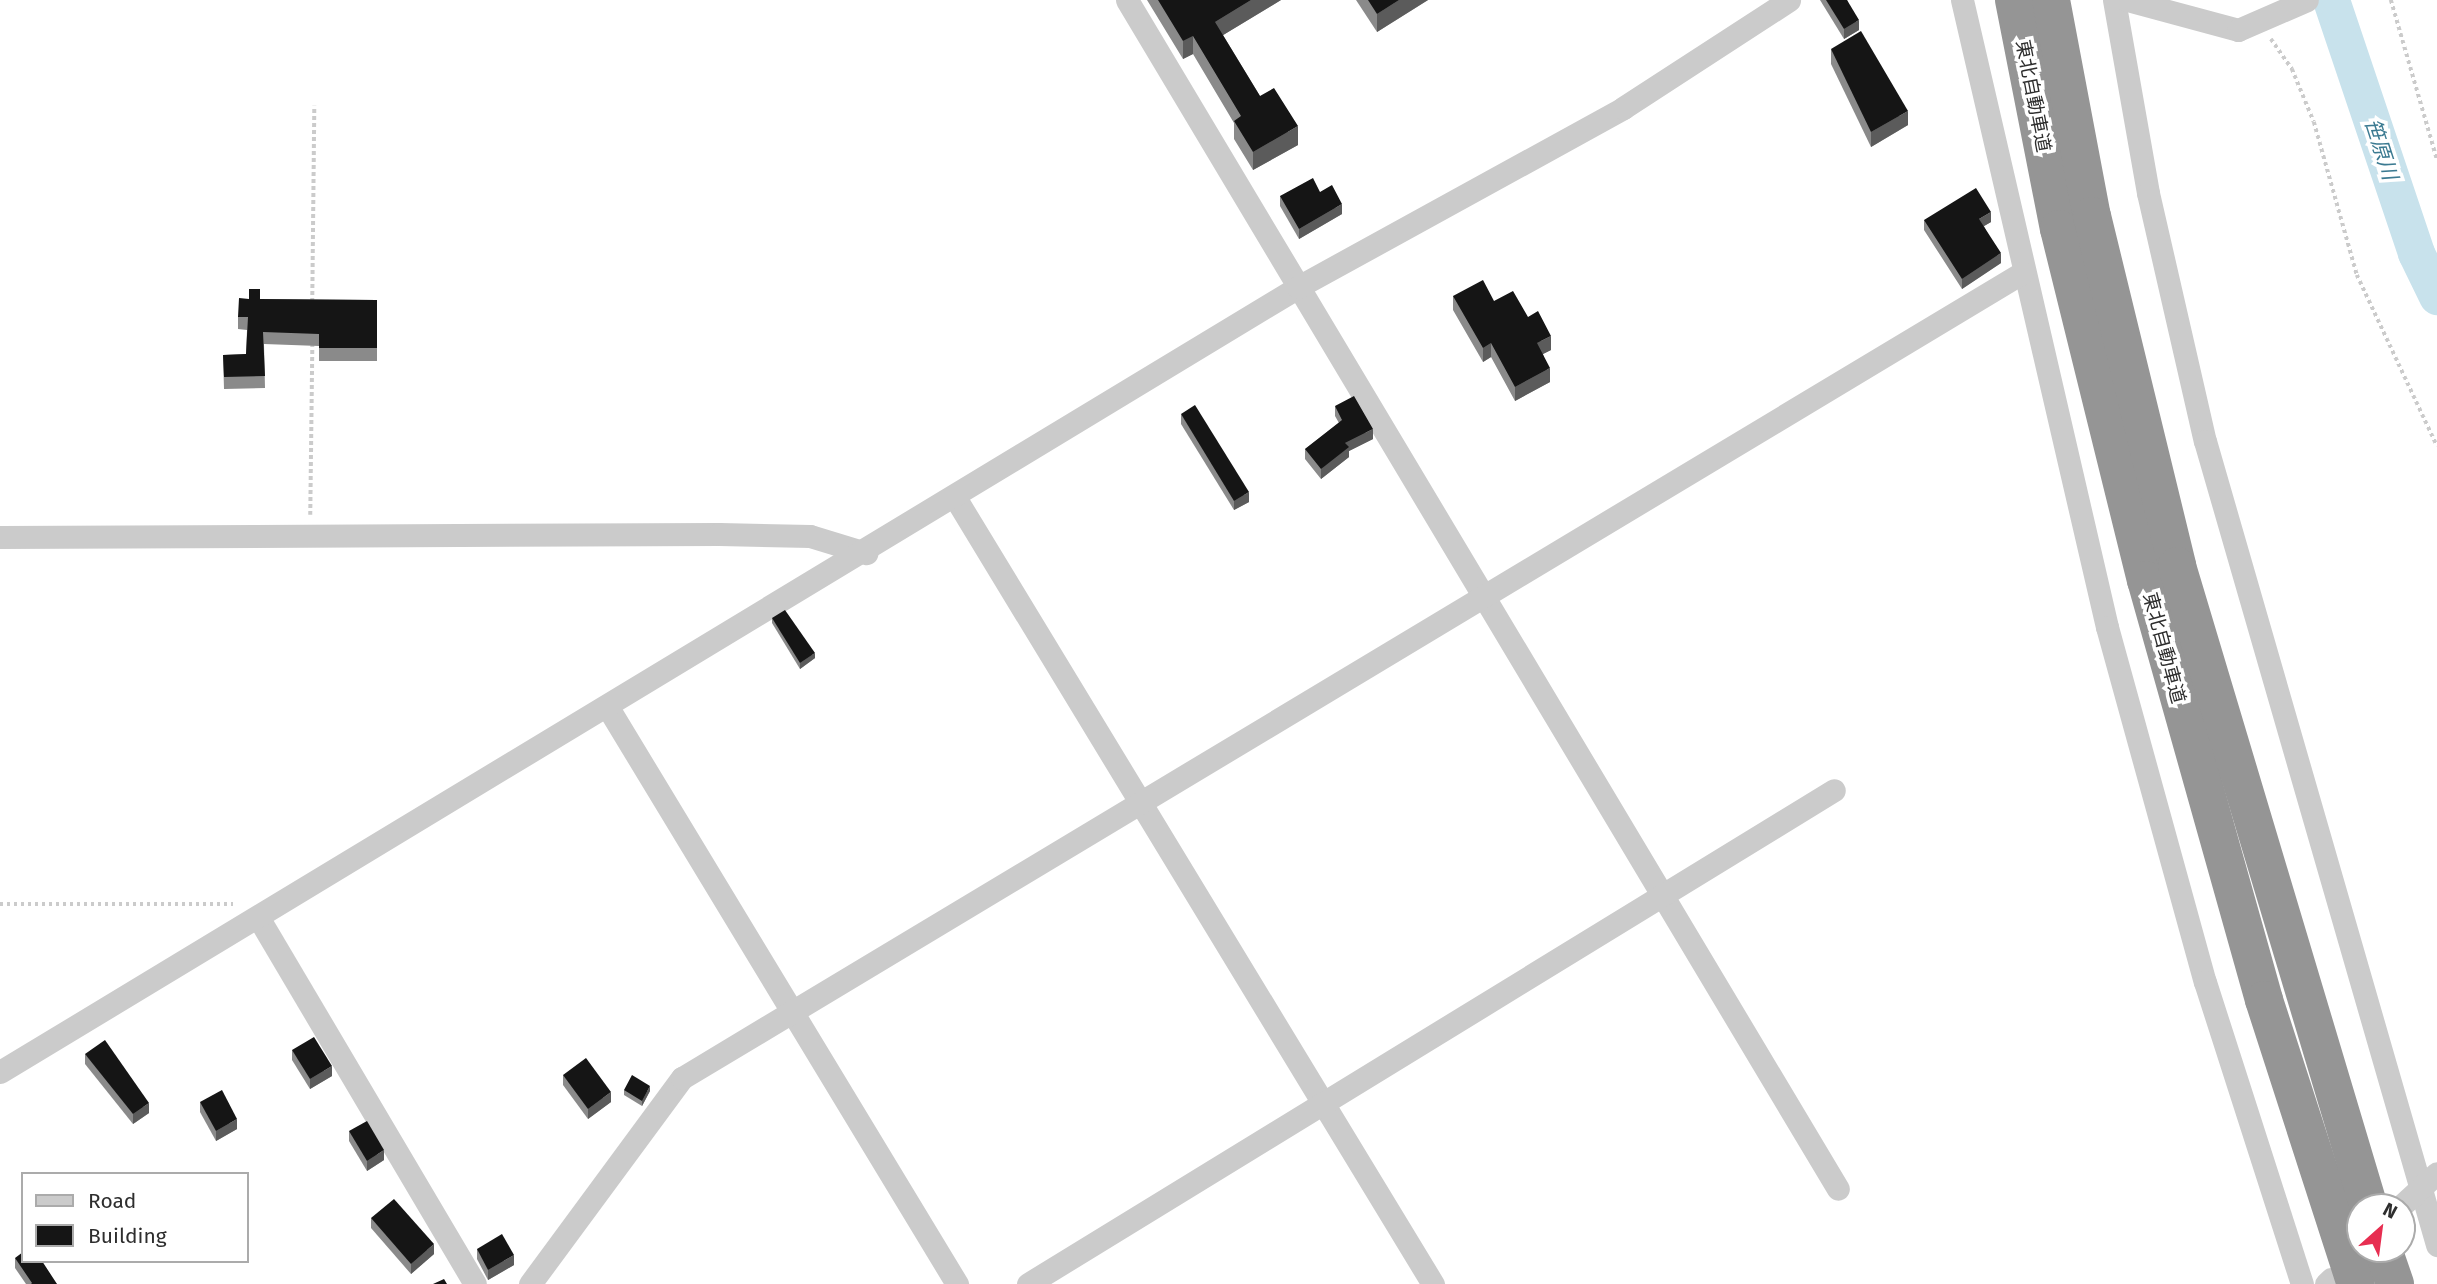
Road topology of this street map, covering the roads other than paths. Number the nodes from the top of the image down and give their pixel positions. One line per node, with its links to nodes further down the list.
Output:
1 (1127, 0): 10 (street)
2 (1789, 0): 10 (street)
3 (1962, 0): 9 (street)
4 (2014, 0): 29 (highway, 東北自動車道)
5 (2051, 0): 25 (highway, 東北自動車道)
6 (2114, 0): 23 (street)
7 (2127, 0): 8 (street)
8 (2307, 0)
9 (2022, 273): 14 (street); 35 (street)
10 (1298, 287): 11 (street); 14 (street)
11 (956, 499): 13 (street); 17 (street)
12 (0, 537): 13 (street)
13 (866, 553): 15 (street)
14 (1484, 596): 17 (street); 18 (street)
15 (607, 706): 19 (street); 20 (street)
16 (1834, 790): 18 (street)
17 (1143, 800): 20 (street); 22 (street)
18 (1665, 890): 22 (street); 24 (street)
19 (258, 917): 21 (street); 30 (street)
20 (792, 1011): 31 (street); 32 (street)
21 (0, 1072)
22 (1321, 1102): 33 (street); 34 (street)
23 (2429, 1180): 26 (street); 27 (street)
24 (1838, 1189)
25 (2364, 1193)
26 (2415, 1193)
27 (2437, 1245)
28 (2388, 1263): 36 (highway)
29 (2337, 1282)
30 (475, 1284)
31 (530, 1284)
32 (957, 1284)
33 (1028, 1284)
34 (1433, 1284)
35 (2302, 1284)
36 (2395, 1284)

